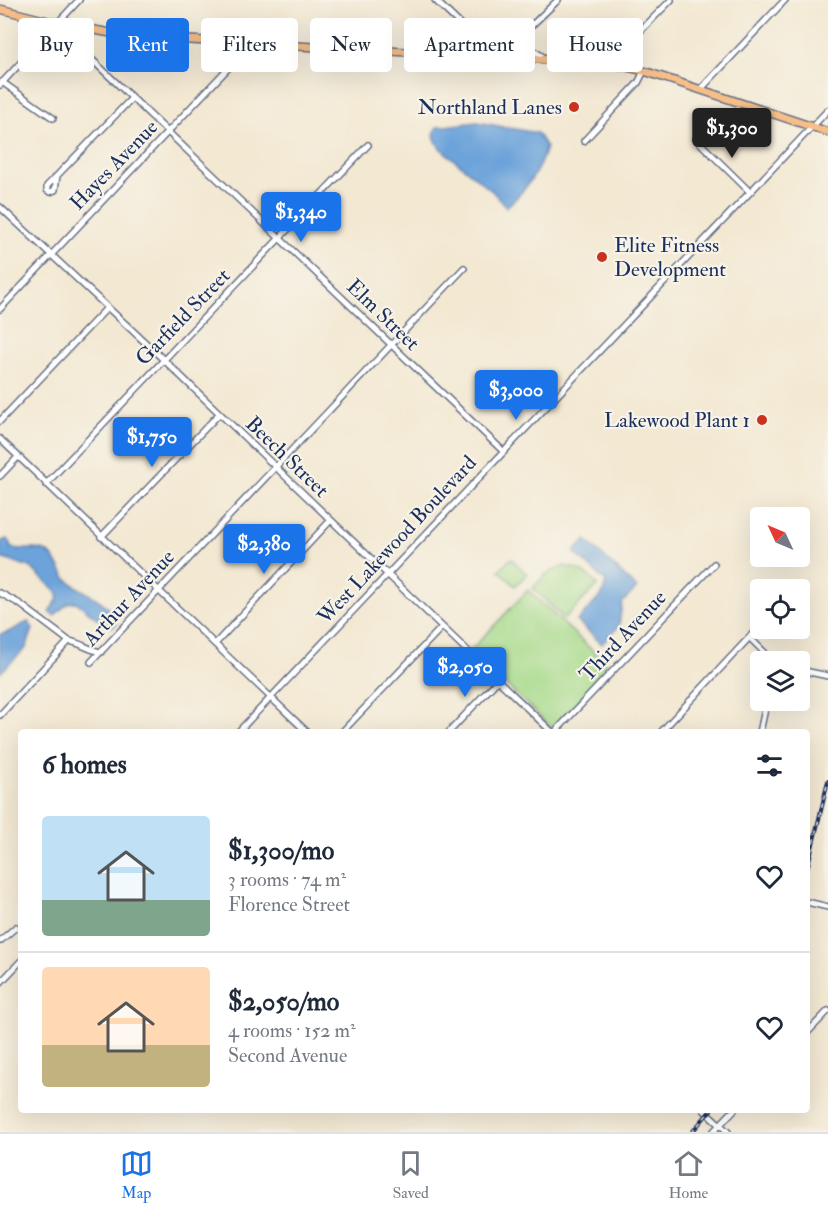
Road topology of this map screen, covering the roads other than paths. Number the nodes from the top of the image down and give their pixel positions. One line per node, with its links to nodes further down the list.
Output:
1 (79, 0): 8 (street)
2 (435, 0): 9 (street)
3 (558, 0): 10 (street)
4 (671, 0): 11 (street)
5 (785, 0): 24 (street)
6 (0, 9): 7 (main road)
7 (36, 18)
8 (61, 18)
9 (454, 18)
10 (535, 22)
11 (643, 28)
12 (94, 30): 13 (main road)
13 (201, 41)
14 (298, 46): 15 (main road)
15 (404, 52)
16 (535, 53): 18 (street)
17 (535, 58): 18 (main road)
18 (546, 59)
19 (94, 62): 25 (street, Elm Street)
20 (18, 64): 23 (street)
21 (644, 71): 24 (main road); 32 (street)
22 (225, 72): 29 (street, Hayes Avenue)
23 (1, 83): 27 (street)
24 (700, 90): 28 (main road)
25 (132, 98): 29 (street, Elm Street); 34 (street)
26 (828, 110): 28 (street, West Lakewood Boulevard)
27 (53, 118)
28 (811, 127): 30 (main road); 35 (street, West Lakewood Boulevard)
29 (168, 132): 37 (street, Elm Street); 38 (street, Hayes Avenue)
30 (828, 132)
31 (696, 139): 35 (street)
32 (584, 141)
33 (368, 145): 37 (street, Garfield Street)
34 (57, 176)
35 (749, 192): 47 (street, West Lakewood Boulevard)
36 (0, 207): 38 (street, Beech Street)
37 (280, 239): 42 (street, Elm Street); 43 (street, Garfield Street)
38 (51, 255): 40 (street, Hayes Avenue); 41 (street, Beech Street)
39 (464, 268): 42 (street, Arthur Avenue)
40 (0, 309)
41 (107, 309): 43 (street, Beech Street); 45 (street)
42 (391, 345): 47 (street, Elm Street); 49 (street, Arthur Avenue)
43 (164, 360): 44 (street, Beech Street); 51 (street, Garfield Street)
44 (219, 414): 49 (street, Beech Street); 53 (street)
45 (0, 421)
46 (0, 440): 48 (street)
47 (503, 451): 55 (street, West Lakewood Boulevard)
48 (18, 457): 50 (street); 51 (street)
49 (275, 467): 52 (street, Beech Street); 56 (street, Arthur Avenue)
50 (0, 476)
51 (46, 484): 53 (street)
52 (330, 521): 55 (street, Beech Street); 62 (street)
53 (101, 537): 56 (street)
54 (714, 564): 77 (street, Third Avenue)
55 (386, 574): 58 (street, Beech Street); 69 (street, West Lakewood Boulevard)
56 (158, 590): 62 (street); 64 (street, Arthur Avenue)
57 (0, 593): 61 (street)
58 (442, 627): 68 (street, Beech Street); 74 (street)
59 (750, 638): 78 (street)
60 (751, 639): 63 (street)
61 (69, 641): 64 (street); 71 (street)
62 (215, 644): 69 (street)
63 (763, 651)
64 (101, 652): 65 (street, Arthur Avenue)
65 (91, 662)
66 (810, 672): 67 (street)
67 (828, 676)
68 (498, 680): 75 (street); 76 (street, Beech Street)
69 (271, 698): 72 (street, West Lakewood Boulevard); 73 (street)
70 (765, 711): 79 (street)
71 (0, 715)
72 (241, 729)
73 (304, 729)
74 (345, 729)
75 (452, 729)
76 (550, 729)
77 (556, 729)
78 (664, 729)
79 (761, 729)
80 (810, 903): 81 (street)
81 (828, 907)
82 (16, 927): 83 (street)
83 (0, 941)
84 (18, 964): 85 (street)
85 (1, 981)
86 (828, 1011): 87 (street)
87 (810, 1030)
88 (707, 1113): 90 (street)
89 (731, 1113): 90 (street)
90 (720, 1125): 91 (street); 92 (street)
91 (727, 1131)
92 (713, 1132)

